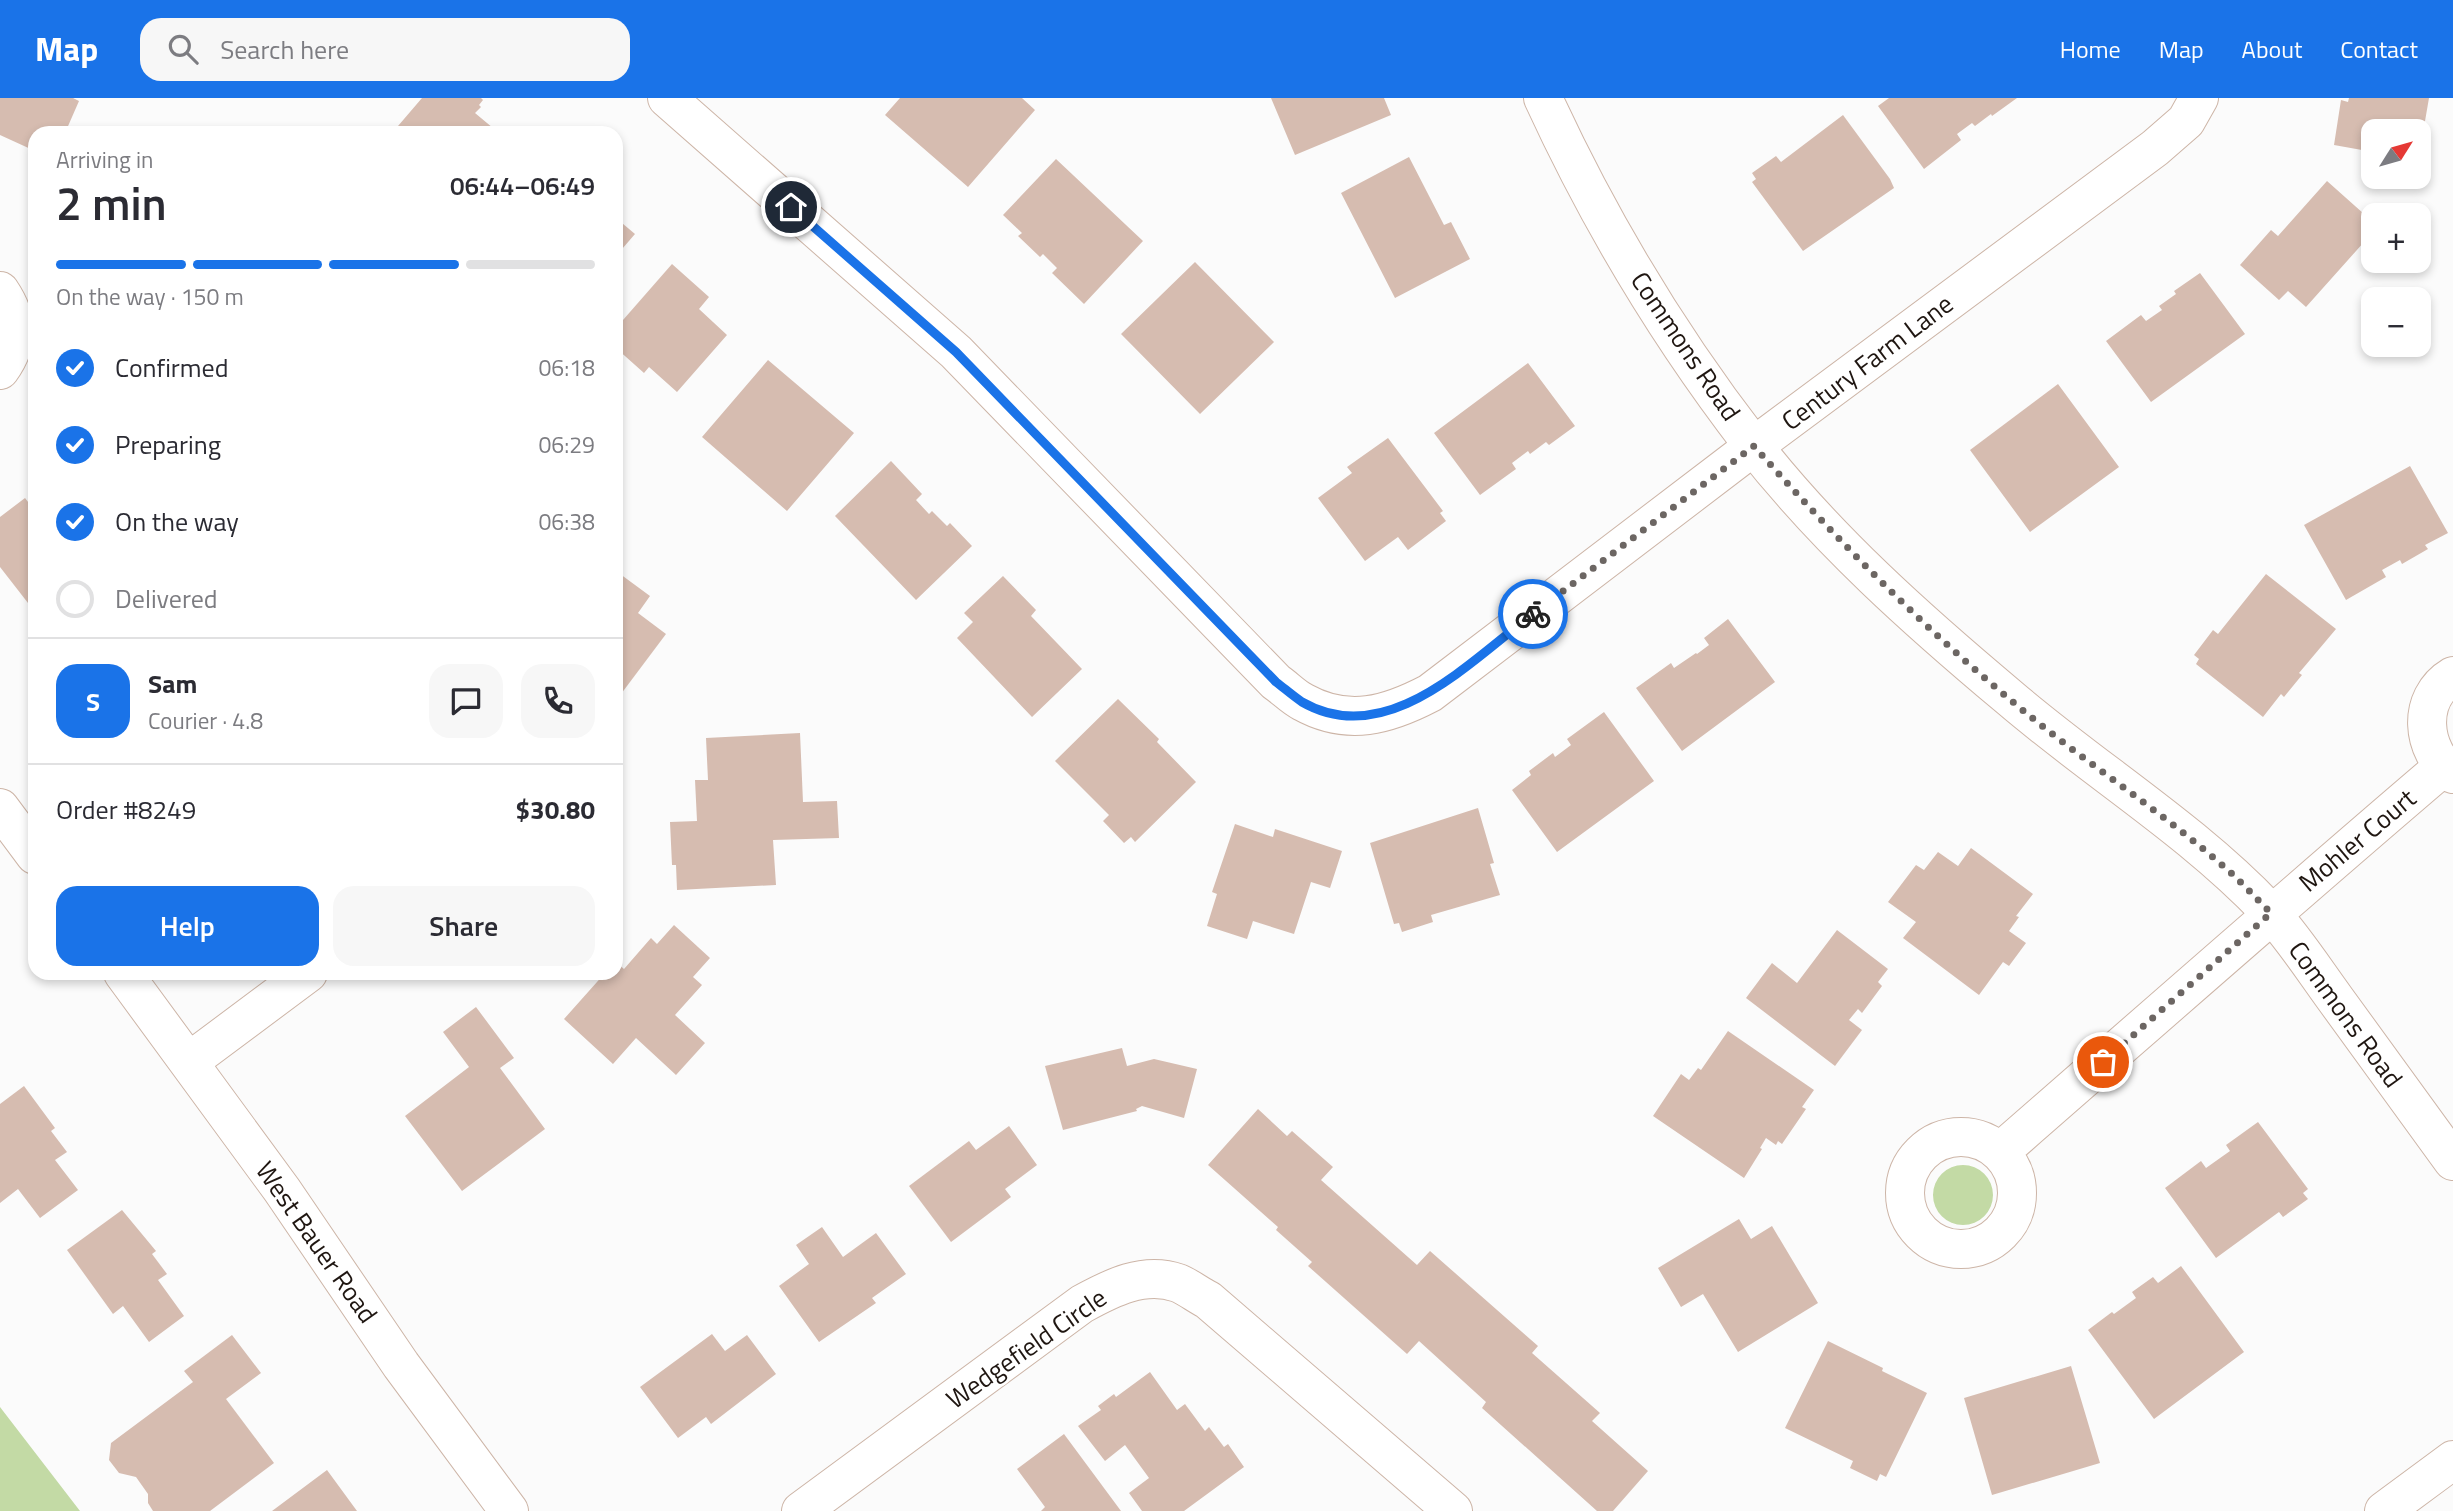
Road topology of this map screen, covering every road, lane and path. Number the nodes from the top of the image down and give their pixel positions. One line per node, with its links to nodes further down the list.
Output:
1 (667, 98): 6 (street, Century Farm Lane)
2 (1544, 98): 6 (street, Commons Road)
3 (2199, 98): 6 (street, Century Farm Lane)
4 (0, 292): 5 (street)
5 (0, 370)
6 (1754, 446): 11 (street, Commons Road)
7 (2453, 676): 8 (street, Mohler Court)
8 (2448, 770): 11 (street, Mohler Court)
9 (0, 808): 10 (street)
10 (28, 846)
11 (2271, 913): 15 (street, Mohler Court); 16 (street, Commons Road)
12 (128, 980): 14 (street, West Bauer Road)
13 (299, 980): 14 (street)
14 (190, 1061): 18 (street, West Bauer Road)
15 (2000, 1152)
16 (2453, 1161)
17 (2453, 1460): 21 (street)
18 (509, 1511)
19 (801, 1511): 20 (street, Wedgefield Circle)
20 (1453, 1511)
21 (2384, 1511)

